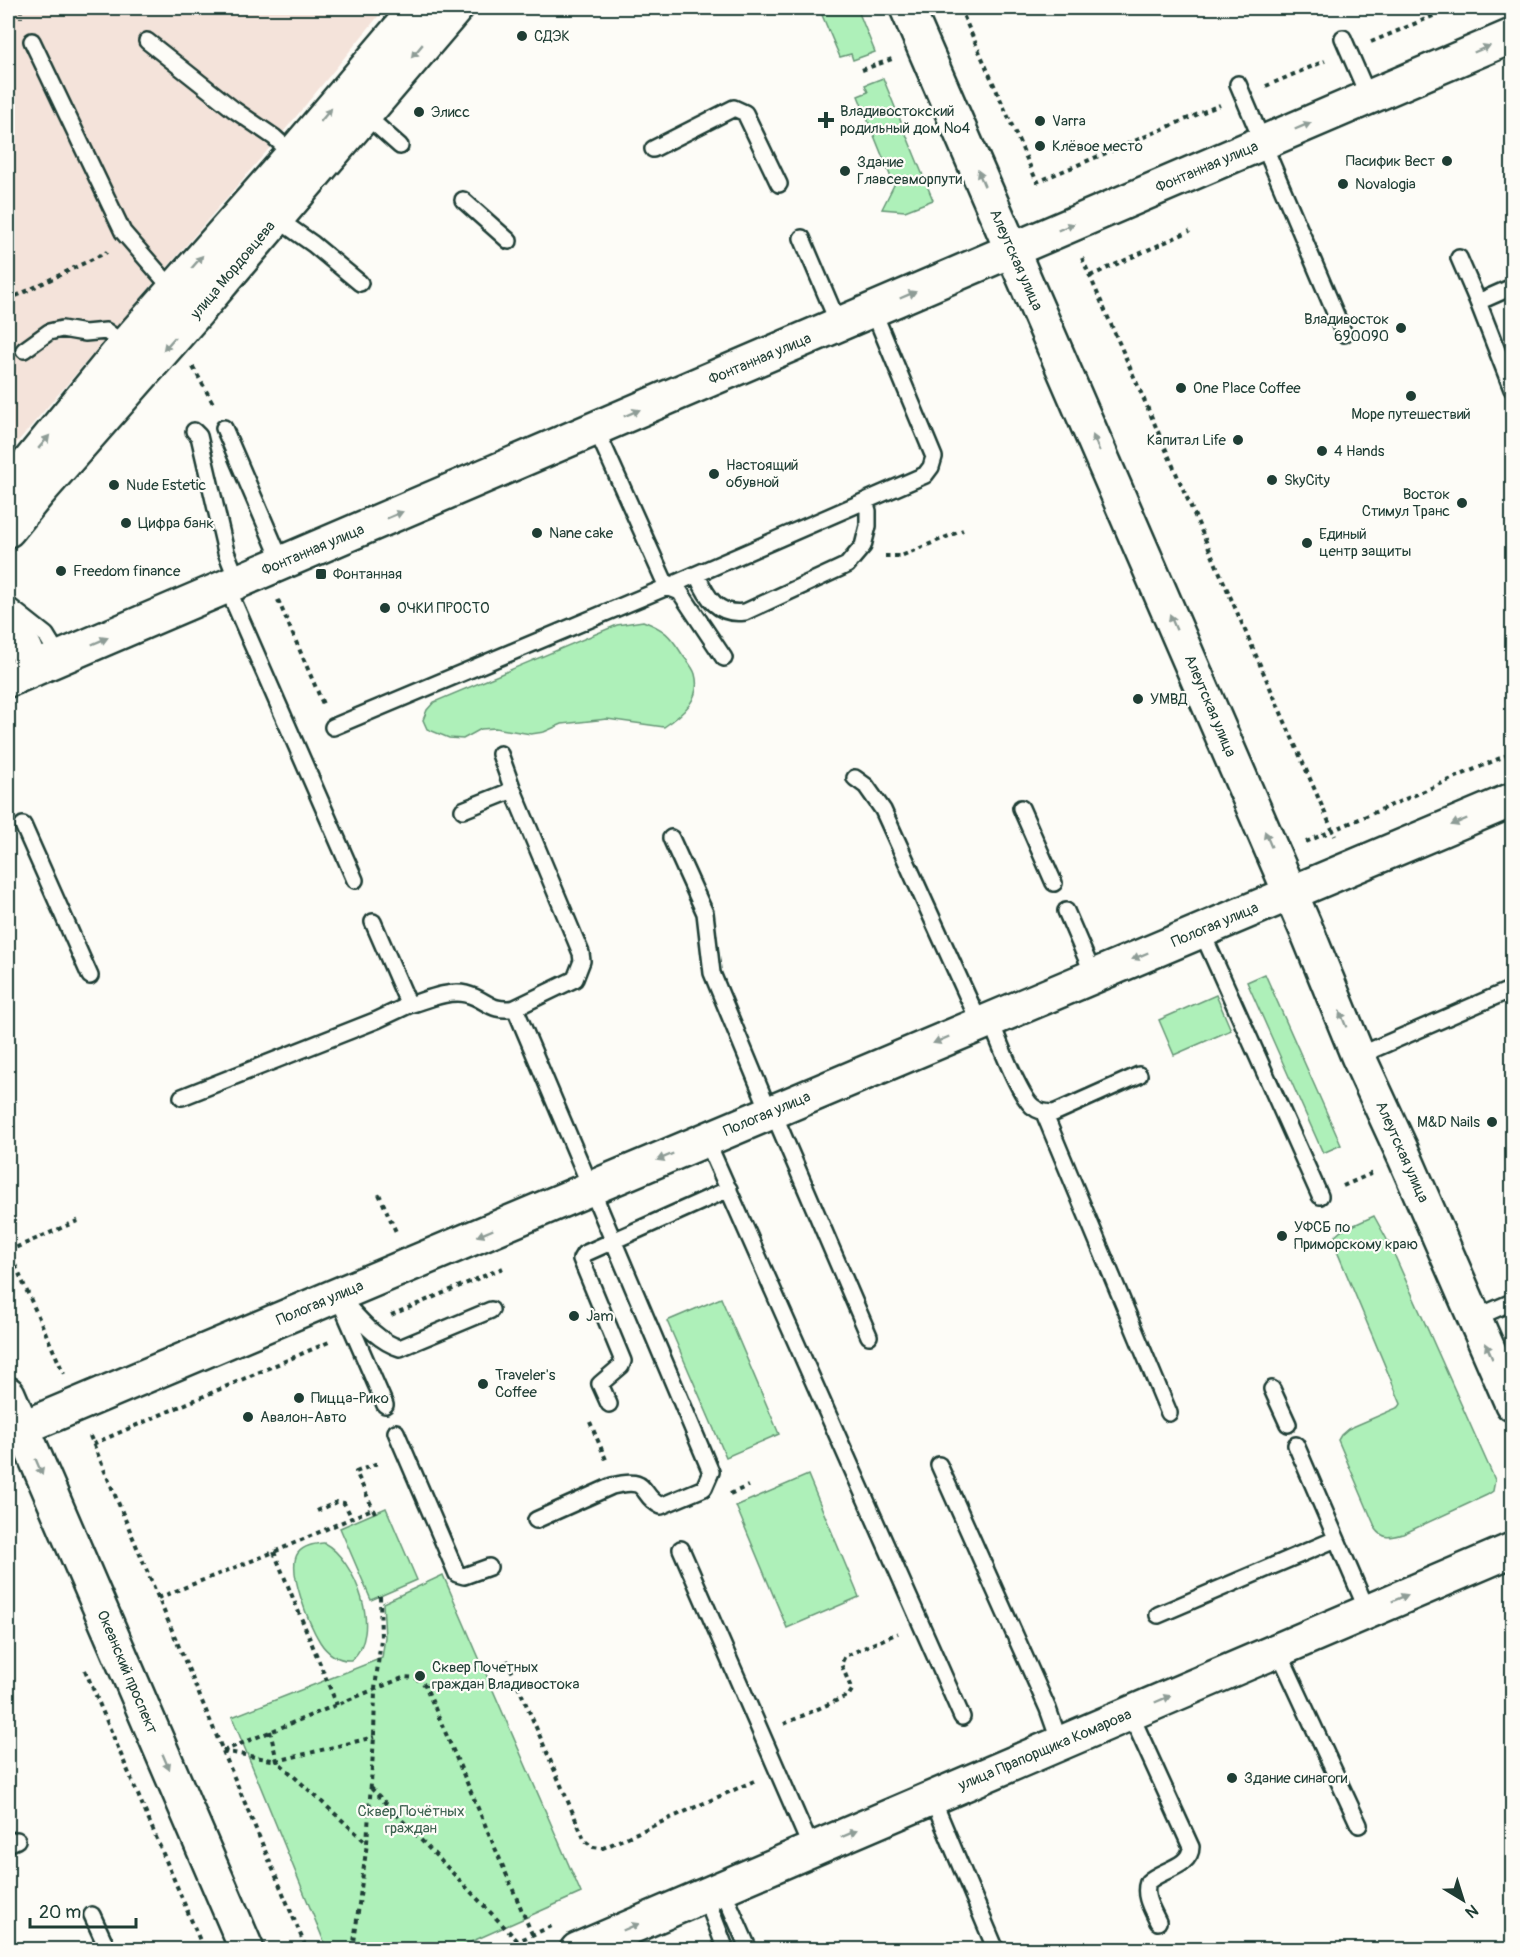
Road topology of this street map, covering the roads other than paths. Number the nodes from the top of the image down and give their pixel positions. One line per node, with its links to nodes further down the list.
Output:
1 (907, 8): 19 (main road, Алеутская улица, one-way to 1)
2 (432, 12): 9 (main road, улица Мордовцева, one-way to 9); 13 (main road, улица Мордовцева, one-way to 2)
3 (1512, 36): 8 (main road, Фонтанная улица, one-way to 3)
4 (32, 41): 23 (lane)
5 (147, 41): 13 (lane)
6 (1346, 45): 8 (lane)
7 (1240, 90): 10 (lane)
8 (1369, 98): 10 (main road, Фонтанная улица, one-way to 8)
9 (364, 114): 11 (lane); 13 (main road, улица Мордовцева)
10 (1264, 143): 19 (main road, Фонтанная улица, one-way to 10); 28 (lane)
11 (400, 146)
12 (654, 149): 14 (lane)
13 (303, 164): 16 (main road, улица Мордовцева); 23 (main road, улица Мордовцева, one-way to 13)
14 (779, 184)
15 (463, 200): 18 (lane)
16 (276, 218): 21 (lane); 26 (main road, улица Мордовцева)
17 (802, 238): 27 (lane)
18 (509, 241)
19 (1012, 251): 25 (main road, Фонтанная улица, one-way to 19); 57 (main road, Алеутская улица, one-way to 19)
20 (1459, 258): 24 (lane)
21 (360, 283)
22 (1512, 287): 24 (lane)
23 (172, 290): 26 (lane); 29 (main road, улица Мордовцева)
24 (1478, 302): 31 (lane)
25 (873, 310): 27 (main road, Фонтанная улица); 36 (lane)
26 (196, 313): 35 (main road, улица Мордовцева, one-way to 35)
27 (839, 325): 33 (main road, Фонтанная улица, one-way to 27)
28 (1344, 334)
29 (125, 345): 30 (lane); 35 (main road, улица Мордовцева, one-way to 29)
30 (24, 350)
31 (1512, 389)
32 (224, 428): 38 (lane)
33 (596, 429): 38 (main road, Фонтанная улица, one-way to 33); 41 (lane)
34 (194, 431): 40 (lane)
35 (17, 481): 37 (main road, улица Мордовцева)
36 (865, 501): 39 (lane); 39 (lane)
37 (8, 530)
38 (282, 563): 40 (main road, Фонтанная улица)
39 (697, 575): 41 (lane)
40 (232, 584): 45 (main road, Фонтанная улица, one-way to 40); 55 (lane)
41 (667, 587): 44 (lane); 46 (lane)
42 (8, 605): 45 (lane)
43 (8, 634): 45 (main road)
44 (724, 658)
45 (34, 669)
46 (333, 727)
47 (500, 754): 49 (lane)
48 (855, 778): 66 (lane)
49 (513, 790): 52 (lane); 65 (lane)
50 (1512, 800): 57 (main road, Пологая улица, one-way to 57)
51 (1021, 808): 56 (lane)
52 (463, 810)
53 (23, 825): 61 (lane)
54 (671, 838): 70 (lane)
55 (355, 880)
56 (1054, 883)
57 (1291, 893): 60 (main road, Пологая улица); 67 (main road, Алеутская улица, one-way to 57)
58 (1066, 911): 62 (lane)
59 (373, 922): 64 (lane)
60 (1201, 930): 62 (main road, Пологая улица, one-way to 62); 75 (lane)
61 (90, 976)
62 (1094, 976): 66 (main road, Пологая улица)
63 (1512, 988): 67 (lane)
64 (410, 1005): 65 (lane); 69 (lane)
65 (515, 1008): 73 (lane)
66 (985, 1022): 70 (main road, Пологая улица, one-way to 70); 71 (lane)
67 (1358, 1056): 80 (main road, Алеутская улица)
68 (1139, 1075): 71 (lane)
69 (182, 1097)
70 (771, 1112): 72 (main road, Пологая улица); 82 (lane)
71 (1044, 1113): 88 (lane)
72 (706, 1139): 73 (main road, Пологая улица, one-way to 73); 74 (lane)
73 (591, 1188): 76 (lane); 77 (main road, Пологая улица, one-way to 77)
74 (729, 1189): 76 (lane); 103 (lane)
75 (1320, 1196)
76 (613, 1240): 85 (lane); 94 (lane)
77 (337, 1296): 81 (lane); 90 (main road, Пологая улица)
78 (1512, 1302): 80 (lane)
79 (491, 1310): 81 (lane)
80 (1475, 1318): 86 (main road, Алеутская улица, one-way to 80)
81 (360, 1329): 87 (lane)
82 (869, 1336)
83 (1272, 1389): 89 (lane)
84 (8, 1394): 90 (main road, Океанский проспект)
85 (609, 1404)
86 (1512, 1404)
87 (385, 1405)
88 (1169, 1413)
89 (1288, 1424)
90 (22, 1428): 112 (main road, Океанский проспект, one-way to 112)
91 (396, 1432): 98 (lane)
92 (1296, 1444): 95 (lane)
93 (939, 1465): 104 (lane)
94 (536, 1520)
95 (1336, 1539): 99 (lane); 100 (lane)
96 (681, 1549): 107 (lane)
97 (1512, 1550): 99 (main road, улица Прапорщика Комарова, one-way to 97)
98 (489, 1567)
99 (1368, 1612): 101 (main road, улица Прапорщика Комарова)
100 (1158, 1615)
101 (1278, 1650): 102 (main road, улица Прапорщика Комарова, one-way to 101); 106 (lane)
102 (1130, 1713): 104 (main road, улица Прапорщика Комарова); 110 (lane)
103 (962, 1717)
104 (1060, 1743): 105 (main road, улица Прапорщика Комарова)
105 (932, 1798): 107 (main road, улица Прапорщика Комарова, one-way to 105); 116 (lane)
106 (1359, 1825)
107 (812, 1850): 108 (main road, улица Прапорщика Комарова)
108 (714, 1891): 113 (main road, улица Прапорщика Комарова, one-way to 108); 114 (lane); 115 (lane)
109 (92, 1915): 111 (lane)
110 (1158, 1922)
111 (108, 1950)
112 (247, 1950)
113 (577, 1950)
114 (726, 1950)
115 (749, 1950)
116 (996, 1950)

